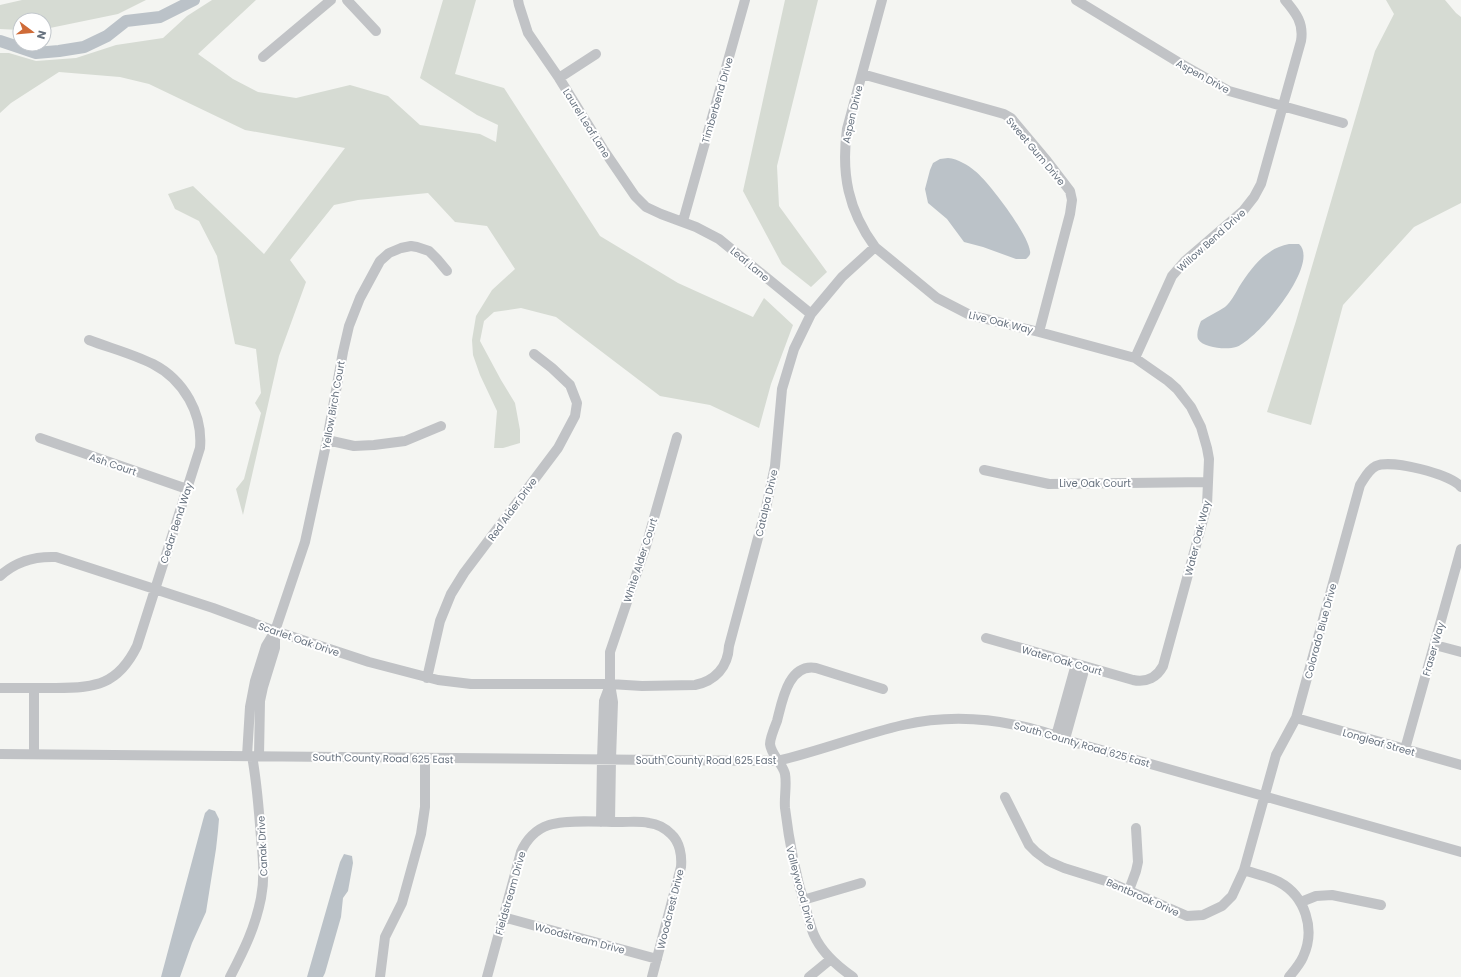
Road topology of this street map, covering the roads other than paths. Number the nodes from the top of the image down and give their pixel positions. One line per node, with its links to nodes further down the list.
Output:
1 (331, 0): 10 (street)
2 (347, 0): 8 (street)
3 (518, 0): 12 (street, Laurel Leaf Lane)
4 (745, 0): 15 (street, Timberbend Drive)
5 (882, 0): 11 (street, Aspen Drive)
6 (1076, 0): 13 (street, Aspen Drive)
7 (1285, 0): 13 (street, Willow Bend Drive)
8 (376, 31)
9 (596, 54): 12 (street)
10 (263, 57)
11 (862, 74): 16 (street, Aspen Drive); 19 (street, Sweet Gum Drive)
12 (559, 78): 15 (street, Laurel Leaf Lane)
13 (1284, 106): 14 (street, Aspen Drive); 22 (street, Willow Bend Drive)
14 (1343, 123)
15 (683, 222): 18 (street, Leaf Lane)
16 (875, 247): 18 (street, Catalpa Drive); 19 (street, Live Oak Way)
17 (447, 271): 26 (street, Yellow Birch Court)
18 (811, 314): 41 (street, Catalpa Drive)
19 (1039, 332): 22 (street, Live Oak Way)
20 (89, 340): 30 (street, Cedar Bend Way)
21 (534, 354): 39 (street, Red Alder Drive)
22 (1134, 358): 28 (street, Water Oak Way)
23 (441, 426): 26 (street)
24 (677, 437): 41 (street, White Alder Court)
25 (40, 438): 30 (street, Ash Court)
26 (327, 440): 34 (street, Yellow Birch Court)
27 (984, 470): 28 (street, Live Oak Court)
28 (1208, 482): 40 (street, Water Oak Way)
29 (1461, 487): 45 (street, Colorado Blue Drive)
30 (187, 489): 33 (street, Cedar Bend Way)
31 (1461, 549): 36 (street, Fraser Way)
32 (0, 576): 33 (street, Scarlet Oak Drive)
33 (155, 590): 34 (street, Scarlet Oak Drive); 43 (street, Cedar Bend Way)
34 (275, 631): 39 (street, Scarlet Oak Drive); 50 (street, Yellow Birch Court)
35 (986, 638): 38 (street, Water Oak Court)
36 (1435, 645): 37 (street); 47 (street, Fraser Way)
37 (1461, 652)
38 (1081, 666): 40 (street, Water Oak Court); 46 (street)
39 (427, 678): 41 (street, Scarlet Oak Drive)
40 (1138, 681)
41 (610, 684): 52 (street, White Alder Court)
42 (0, 688): 43 (street, Cedar Bend Way)
43 (34, 688): 49 (street)
44 (882, 689): 53 (street, Valleywood Drive)
45 (1296, 718): 47 (street, Longleaf Street); 56 (street, Colorado Blue Drive)
46 (1061, 737): 53 (street, South County Road 625 East); 56 (street, South County Road 625 East)
47 (1405, 749): 54 (street, Longleaf Street)
48 (0, 754): 49 (street, South County Road 625 East)
49 (34, 754): 50 (street, South County Road 625 East)
50 (253, 756): 51 (street, South County Road 625 East); 69 (street, Canak Drive)
51 (425, 758): 52 (street, South County Road 625 East); 70 (street)
52 (606, 759): 53 (street, South County Road 625 East); 57 (street)
53 (777, 761): 63 (street, Valleywood Drive)
54 (1461, 765)
55 (1005, 797): 62 (street, Bentbrook Drive)
56 (1264, 797): 59 (street, South County Road 625 East); 60 (street, Bentbrook Drive)
57 (606, 822): 66 (street, Fieldstream Drive); 67 (street, Woodcrest Drive)
58 (1136, 828): 62 (street)
59 (1461, 852)
60 (1244, 870): 62 (street, Bentbrook Drive); 64 (street)
61 (861, 883): 63 (street)
62 (1129, 890)
63 (803, 900): 68 (street, Valleywood Drive)
64 (1301, 902): 65 (street); 75 (street)
65 (1381, 905)
66 (503, 917): 67 (street, Woodstream Drive); 71 (street, Fieldstream Drive)
67 (657, 959): 72 (street, Woodcrest Drive)
68 (831, 959): 73 (street); 74 (street, Valleywood Drive)
69 (230, 977)
70 (380, 977)
71 (487, 977)
72 (652, 977)
73 (809, 977)
74 (853, 977)
75 (1289, 977)

